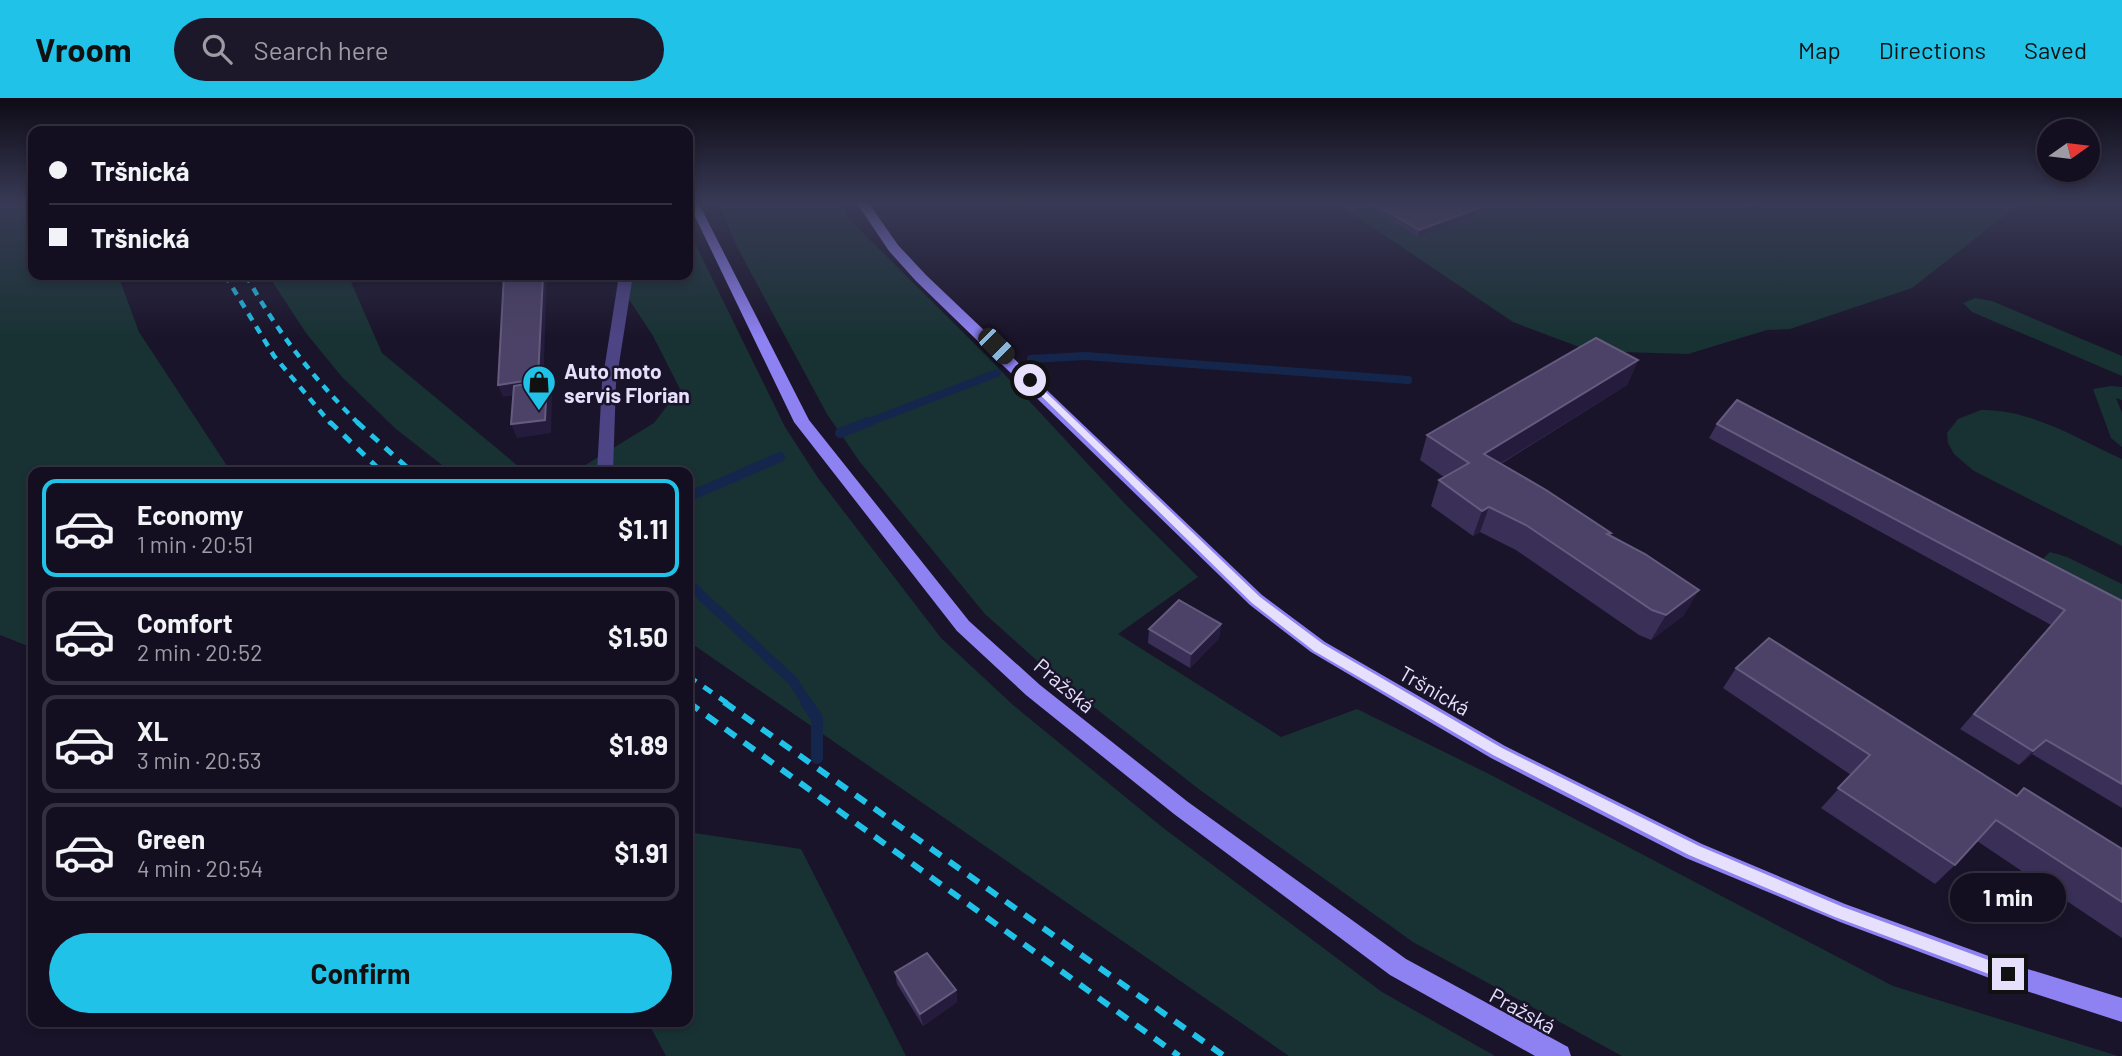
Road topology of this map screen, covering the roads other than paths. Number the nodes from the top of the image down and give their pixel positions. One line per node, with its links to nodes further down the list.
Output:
1 (714, 247): 6 (street, Pražská)
2 (892, 247): 5 (street, Tršnická)
3 (625, 280): 4 (street)
4 (605, 467)
5 (2122, 1010)
6 (1559, 1056)

